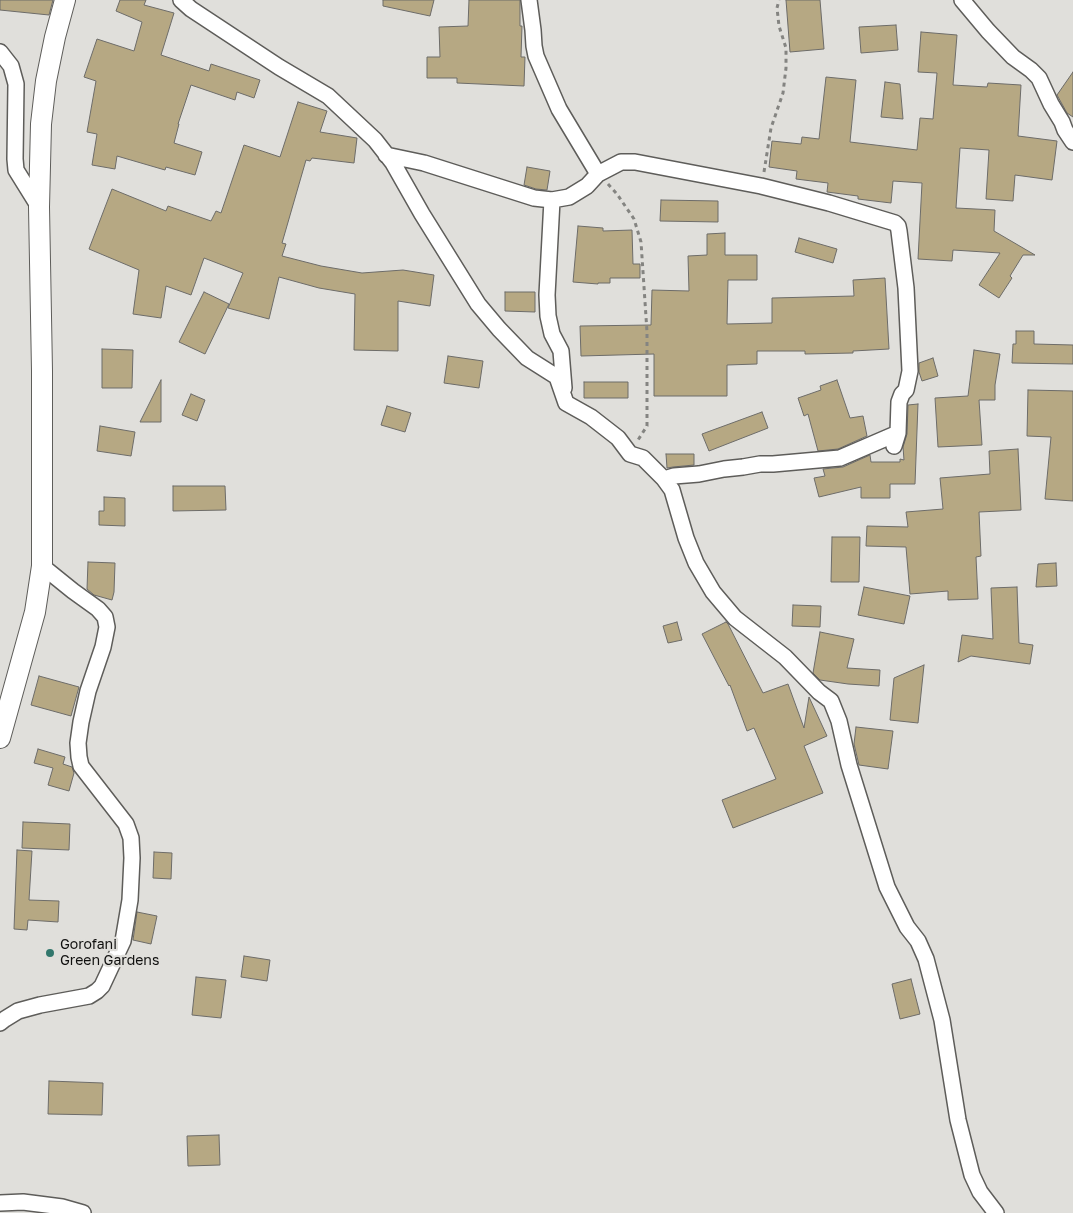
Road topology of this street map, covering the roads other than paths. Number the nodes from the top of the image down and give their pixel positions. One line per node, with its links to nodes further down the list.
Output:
1 (65, 0): 10 (street)
2 (181, 0): 7 (street)
3 (529, 0): 8 (street)
4 (962, 0): 6 (street)
5 (0, 52): 10 (street)
6 (1073, 142)
7 (386, 155): 9 (street); 11 (street)
8 (598, 174): 9 (street); 12 (street)
9 (552, 200): 11 (street)
10 (39, 207): 13 (street)
11 (566, 403): 12 (street)
12 (669, 478): 18 (street)
13 (42, 566): 14 (street); 15 (street)
14 (2, 726)
15 (0, 1023)
16 (0, 1203): 17 (street)
17 (83, 1213)
18 (996, 1213)

